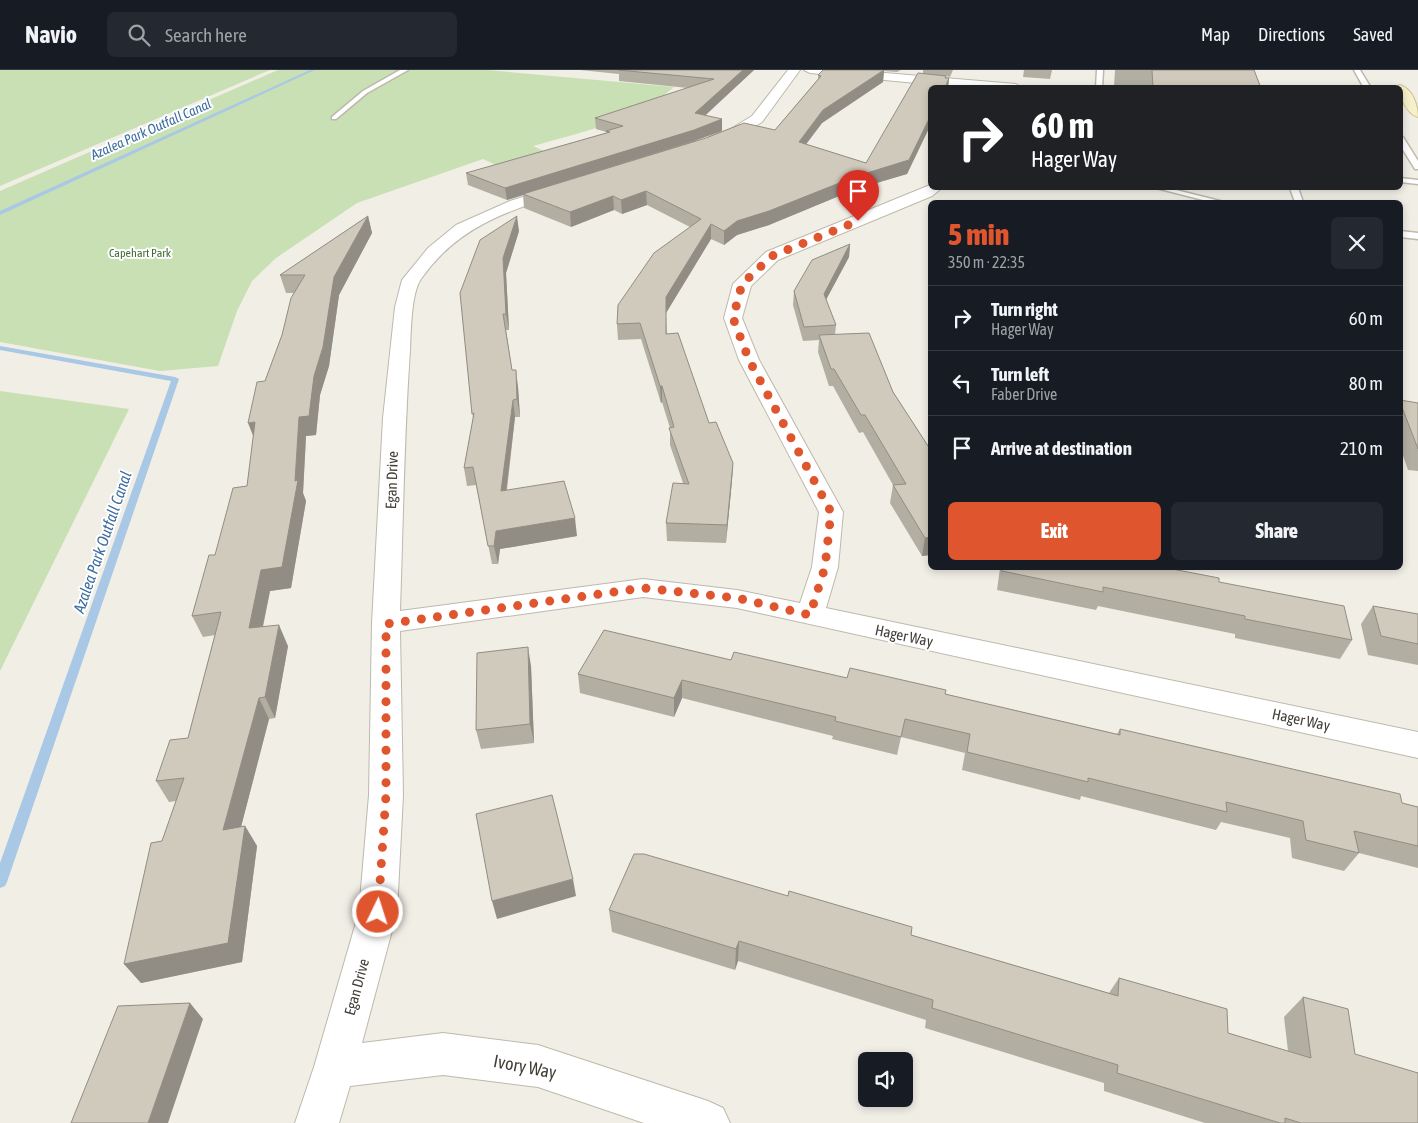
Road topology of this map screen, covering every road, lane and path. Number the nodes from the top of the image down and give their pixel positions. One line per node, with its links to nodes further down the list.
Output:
1 (405, 70): 11 (lane)
2 (794, 70): 13 (street)
3 (810, 70): 6 (street)
4 (1100, 70): 7 (lane)
5 (1357, 70): 8 (lane)
6 (988, 83)
7 (1099, 85)
8 (1366, 85)
9 (1403, 93): 10 (main road)
10 (1418, 113)
11 (334, 118)
12 (1403, 145): 14 (lane)
13 (690, 149)
14 (1416, 172): 15 (lane); 17 (lane)
15 (1403, 173)
16 (1403, 180): 17 (lane)
17 (1418, 182)
18 (579, 184): 25 (street, Egan Drive)
19 (932, 190): 24 (street)
20 (1169, 190): 21 (lane)
21 (1211, 200)
22 (1403, 234): 23 (lane)
23 (1418, 236)
24 (810, 615): 25 (street, Hager Way); 26 (street, Hager Way)
25 (386, 624): 27 (street, Egan Drive)
26 (1418, 745)
27 (335, 1067): 28 (street, Egan Drive); 29 (street, Ivory Way)
28 (317, 1123)
29 (708, 1123)

